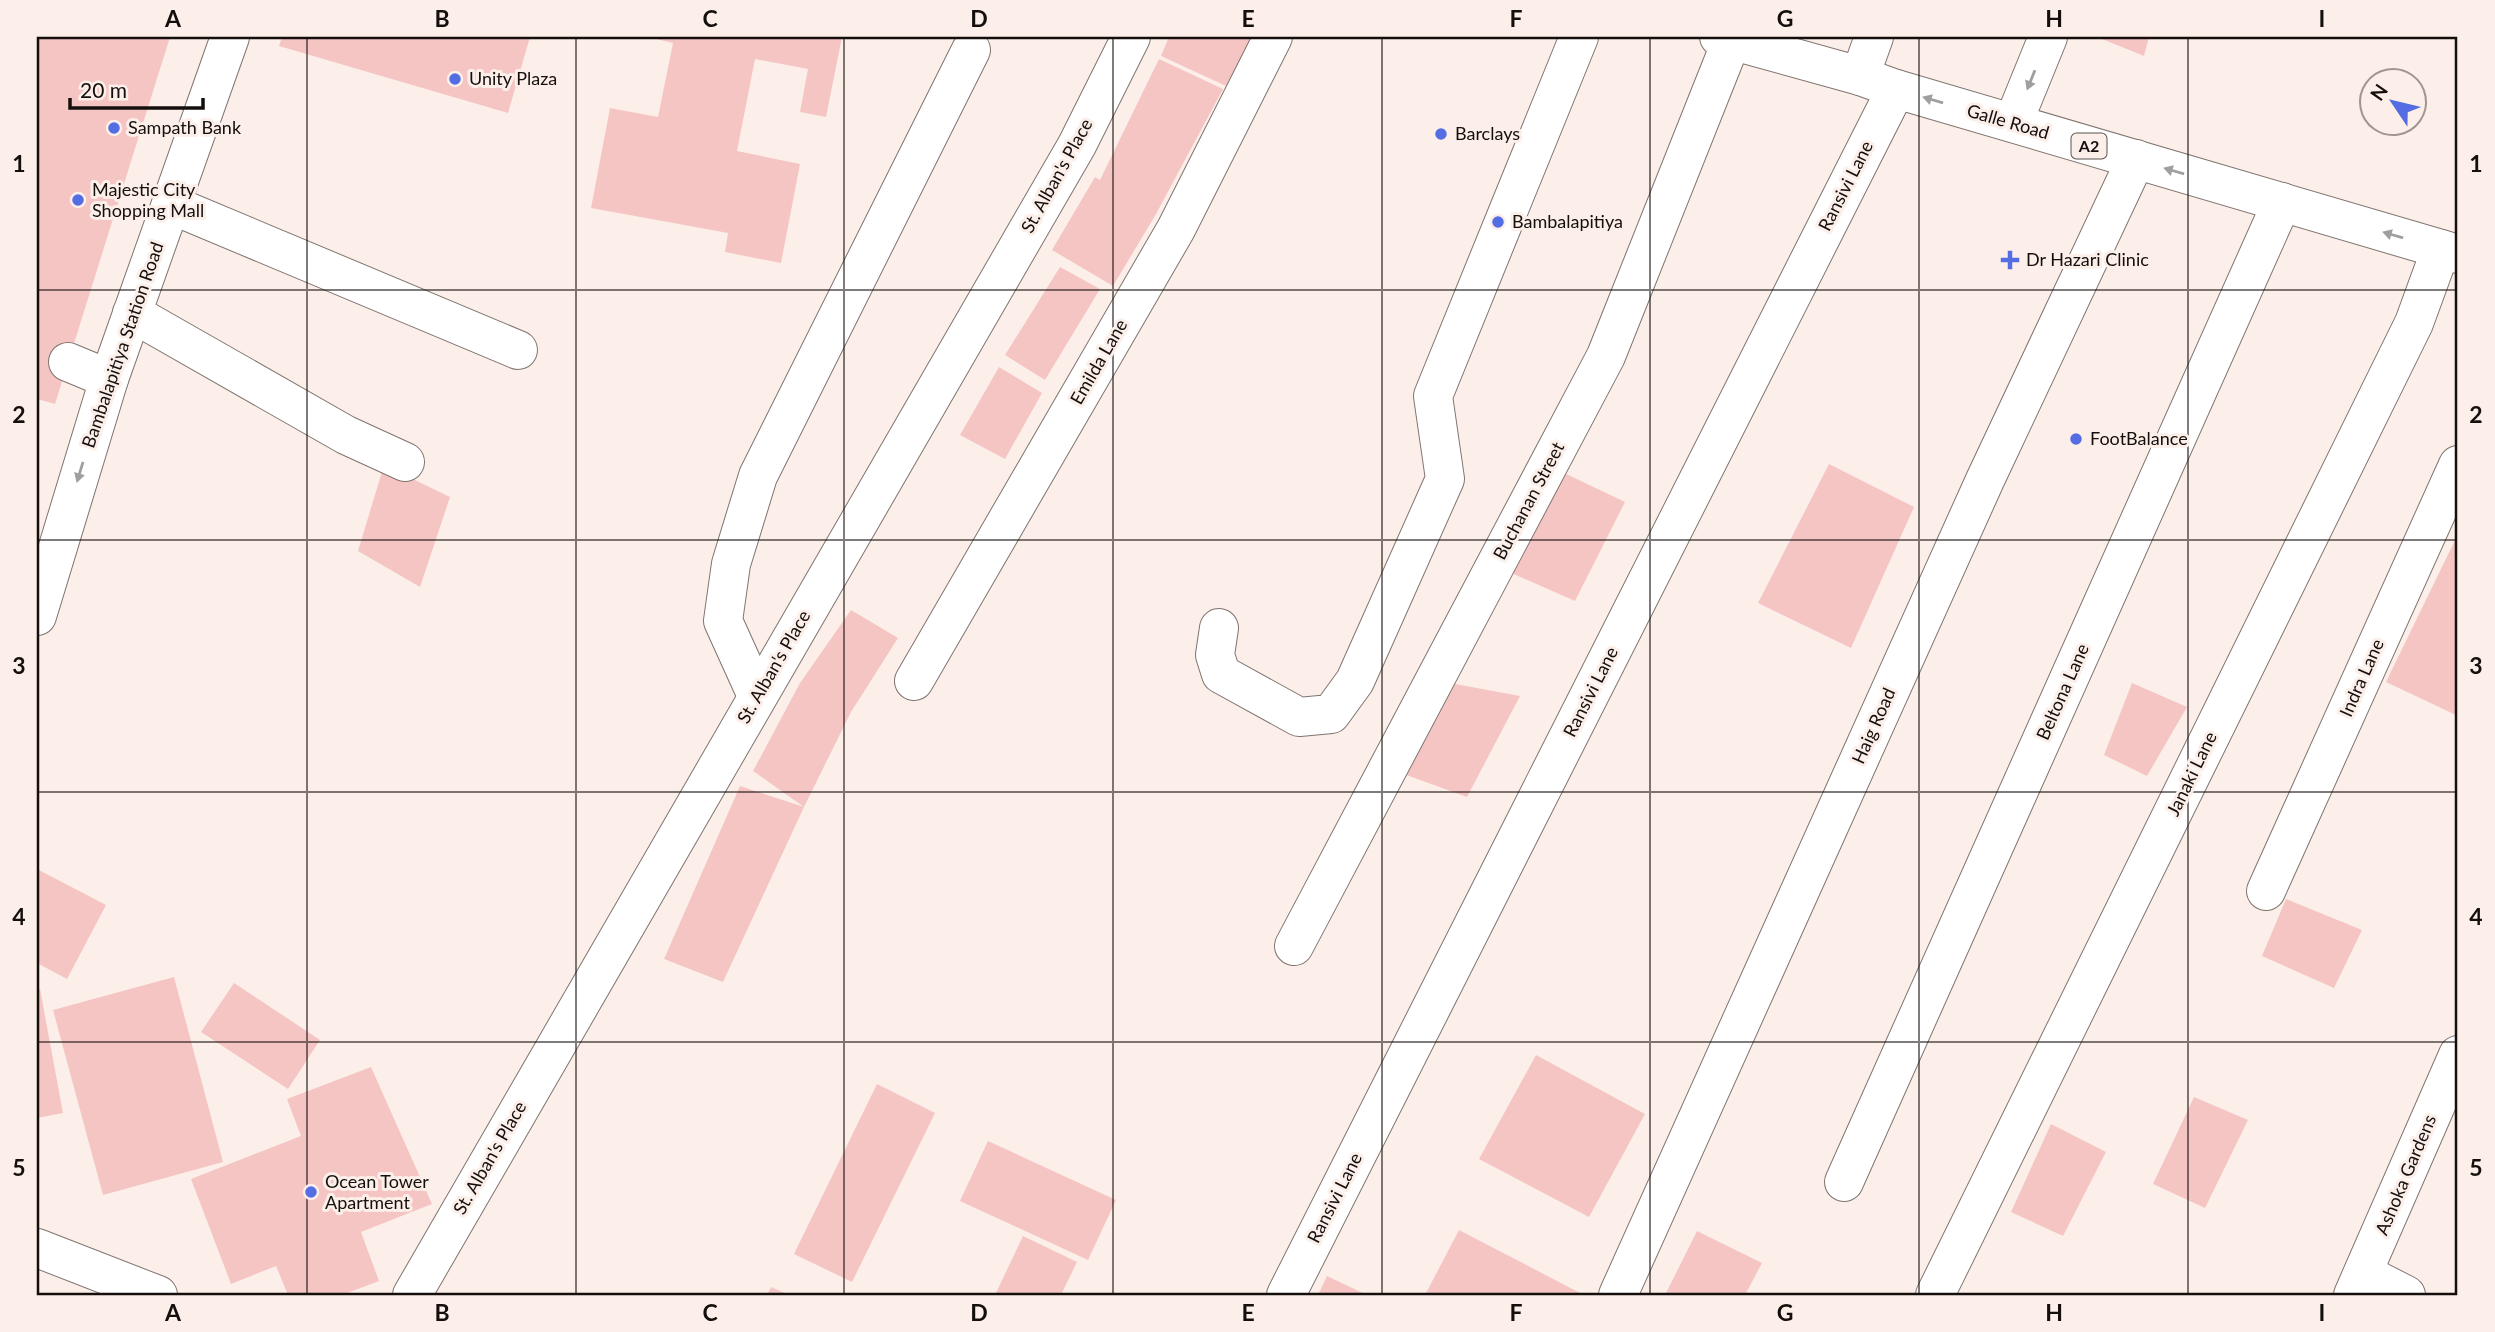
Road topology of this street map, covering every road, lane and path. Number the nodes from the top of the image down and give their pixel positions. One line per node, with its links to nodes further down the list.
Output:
1 (230, 37): 14 (main road, Bambalapitiya Station Road)
2 (1131, 37): 25 (main road, St. Alban's Place)
3 (1273, 37): 24 (main road, Emilda Lane)
4 (1579, 37): 23 (main road)
5 (1874, 37): 9 (main road)
6 (2048, 37): 11 (main road, one-way to 11)
7 (1728, 38): 9 (main road, Galle Road / A2); 27 (main road, Buchanan Street)
8 (971, 50): 25 (main road)
9 (1860, 76): 10 (main road, Galle Road / A2)
10 (1896, 89): 11 (main road, Galle Road / A2, one-way to 10); 34 (main road, Ransivi Lane)
11 (2013, 123): 12 (main road, Galle Road / A2)
12 (2136, 159): 13 (main road, Galle Road / A2, one-way to 12); 35 (main road, Haig Road)
13 (2282, 202): 15 (main road, Galle Road / A2, one-way to 13); 29 (main road, Beltona Lane)
14 (172, 205): 16 (main road, Bambalapitiya Station Road); 17 (main road)
15 (2450, 251): 36 (main road, Janaki Lane)
16 (132, 313): 19 (main road, Bambalapitiya Station Road); 20 (main road)
17 (518, 350)
18 (68, 362): 19 (main road)
19 (109, 379): 22 (main road, Bambalapitiya Station Road, one-way to 22)
20 (405, 462)
21 (2458, 465): 26 (main road, Indra Lane)
22 (37, 617)
23 (1219, 628)
24 (914, 681)
25 (757, 696): 33 (main road, St. Alban's Place)
26 (2266, 891)
27 (1294, 946)
28 (2454, 1076): 31 (main road, Ashoka Gardens)
29 (1844, 1182)
30 (37, 1248): 32 (main road)
31 (2358, 1284): 37 (main road)
32 (158, 1295)
33 (412, 1295)
34 (1286, 1295)
35 (1618, 1295)
36 (1935, 1295)
37 (2406, 1295)

